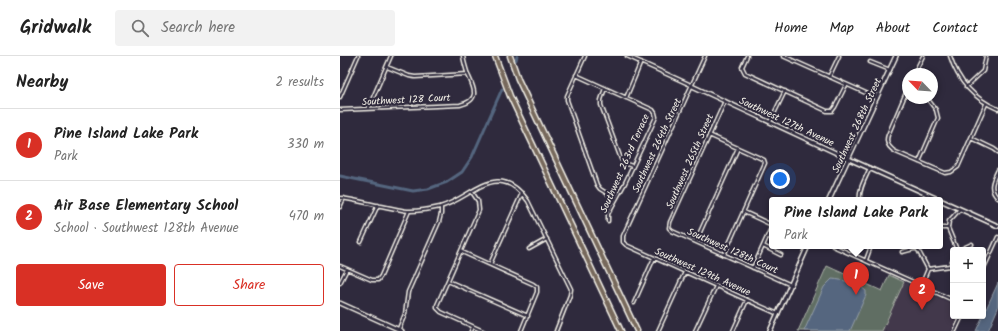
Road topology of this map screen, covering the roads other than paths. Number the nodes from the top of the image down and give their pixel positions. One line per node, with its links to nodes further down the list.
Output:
1 (358, 56): 29 (street)
2 (391, 56): 18 (street)
3 (463, 56): 21 (street)
4 (495, 56): 120 (highway)
5 (510, 56): 121 (highway)
6 (585, 56): 22 (street)
7 (627, 56): 16 (street, Southwest 127th Avenue)
8 (705, 56): 25 (street, Southwest 264th Street)
9 (747, 56): 28 (street)
10 (783, 56): 23 (street)
11 (839, 56): 23 (street)
12 (896, 56): 20 (main road, Southwest 268th Street)
13 (923, 56): 19 (street)
14 (950, 56): 26 (street)
15 (986, 56): 26 (street)
16 (641, 62): 25 (street, Southwest 127th Avenue); 30 (street)
17 (870, 62): 20 (street)
18 (387, 67): 21 (street); 36 (street)
19 (917, 68)
20 (890, 70): 31 (main road, Southwest 268th Street)
21 (468, 74): 36 (street, Southwest 128 Court)
22 (576, 75): 27 (street); 57 (street)
23 (829, 77): 24 (street)
24 (846, 85): 28 (street); 31 (street)
25 (692, 86): 32 (street, Southwest 127th Avenue); 75 (street, Southwest 264th Street)
26 (966, 86): 35 (street)
27 (605, 88): 30 (street); 46 (street)
28 (785, 91): 39 (street)
29 (340, 97)
30 (626, 98): 46 (street, Southwest 263rd Terrace)
31 (876, 98): 44 (main road, Southwest 268th Street)
32 (725, 101): 39 (street, Southwest 127th Avenue); 40 (street, Southwest 265th Street)
33 (902, 102): 45 (street)
34 (932, 104): 45 (street)
35 (986, 104): 37 (street); 41 (street)
36 (368, 109): 38 (street, Southwest 128 Court)
37 (998, 109)
38 (340, 110)
39 (770, 122): 44 (street, Southwest 127th Avenue)
40 (709, 135): 42 (street); 68 (street, Southwest 265th Street)
41 (970, 138): 43 (street); 45 (street)
42 (738, 148): 64 (street); 76 (street)
43 (998, 152)
44 (849, 158): 47 (main road, Southwest 127th Avenue); 51 (main road, Southwest 268th Street)
45 (918, 162)
46 (632, 166): 57 (street, Southwest 263rd Terrace)
47 (870, 168): 52 (street); 53 (main road, Southwest 127th Avenue)
48 (998, 170): 56 (street)
49 (472, 191): 50 (street); 61 (street); 87 (street)
50 (522, 193): 73 (street); 94 (street)
51 (831, 197)
52 (859, 197)
53 (933, 197)
54 (340, 198): 55 (street)
55 (344, 198): 59 (street); 60 (street)
56 (998, 198)
57 (616, 199): 65 (street, Southwest 263rd Terrace)
58 (943, 201): 62 (main road, Southwest 127th Avenue)
59 (378, 205): 63 (street); 74 (street)
60 (340, 207)
61 (441, 207): 63 (street); 114 (street)
62 (960, 209): 67 (main road, Southwest 127th Avenue); 70 (street)
63 (409, 211): 98 (street)
64 (744, 212): 66 (street); 89 (street)
65 (608, 221)
66 (769, 224)
67 (998, 226)
68 (669, 228): 76 (street, Southwest 128th Court)
69 (943, 228): 70 (street)
70 (948, 228): 79 (street)
71 (769, 233): 78 (street)
72 (998, 237): 93 (street)
73 (547, 239): 81 (street); 119 (street)
74 (361, 242)
75 (623, 242): 91 (street, Southwest 129th Avenue)
76 (695, 242): 89 (street, Southwest 128th Court)
77 (972, 244): 80 (street)
78 (763, 246): 90 (street); 97 (street)
79 (957, 247)
80 (965, 247)
81 (529, 249)
82 (807, 249): 103 (main road)
83 (840, 249): 92 (street)
84 (870, 249): 92 (street)
85 (912, 249): 88 (street)
86 (919, 249): 99 (street)
87 (462, 252): 94 (street); 101 (street)
88 (902, 252)
89 (724, 255): 97 (street, Southwest 128th Court)
90 (781, 255)
91 (654, 258): 100 (street, Southwest 129th Avenue); 109 (street)
92 (866, 260): 105 (street)
93 (986, 263)
94 (490, 264): 111 (street)
95 (340, 266): 98 (street)
96 (950, 266): 99 (street)
97 (753, 268): 103 (street, Southwest 128th Court)
98 (347, 269): 102 (street)
99 (928, 269): 105 (street)
100 (685, 272): 104 (street, Southwest 129th Avenue); 122 (street)
101 (448, 281): 111 (street); 113 (street)
102 (340, 283)
103 (791, 285): 110 (main road)
104 (716, 286): 107 (street, Southwest 129th Avenue); 123 (street)
105 (921, 286): 106 (street)
106 (950, 299)
107 (747, 300): 110 (street, Southwest 129th Avenue); 124 (street)
108 (340, 303): 114 (street)
109 (634, 303)
110 (778, 314): 125 (main road)
111 (528, 316): 118 (street)
112 (961, 319): 126 (street)
113 (473, 327): 116 (street); 117 (street)
114 (399, 330): 115 (street)
115 (402, 331)
116 (471, 331)
117 (483, 331)
118 (522, 331)
119 (556, 331)
120 (621, 331)
121 (637, 331)
122 (658, 331)
123 (695, 331)
124 (733, 331)
125 (770, 331)
126 (955, 331)

